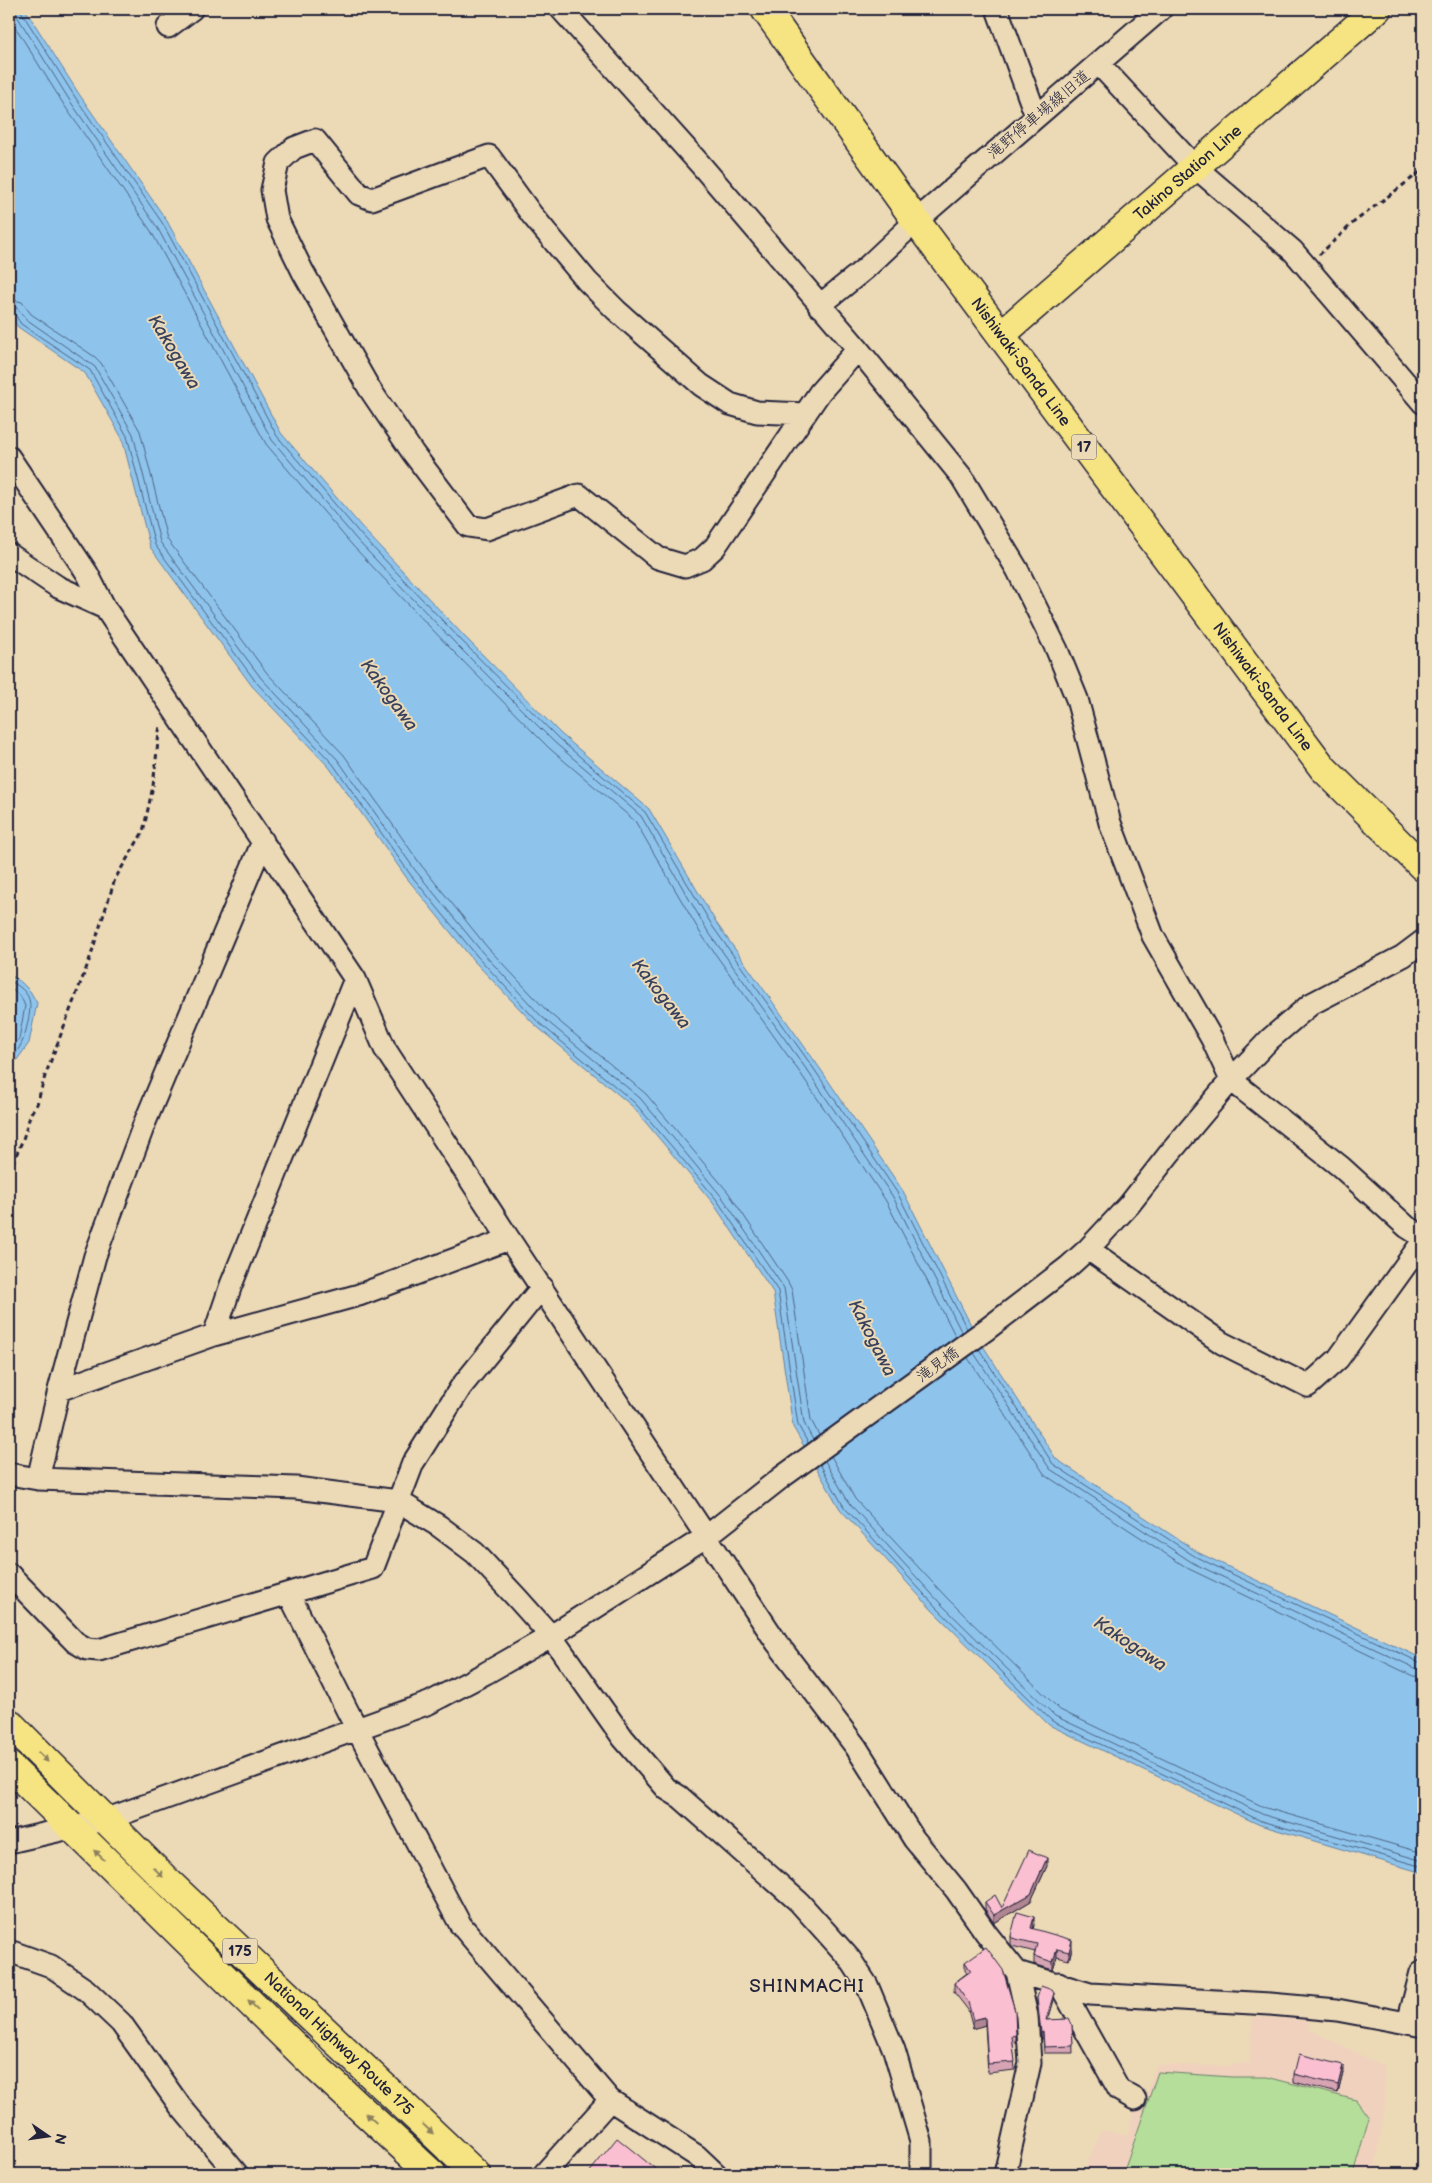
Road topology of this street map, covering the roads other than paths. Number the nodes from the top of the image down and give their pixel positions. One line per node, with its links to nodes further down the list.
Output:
1 (192, 9): 7 (street)
2 (561, 9): 12 (street)
3 (765, 9): 11 (main road, Nishiwaki-Sanda Line / 17)
4 (997, 9): 9 (street)
5 (1161, 9): 8 (street, 滝野停車場線旧道)
6 (1375, 9): 10 (main road, Takino Station Line)
7 (168, 28)
8 (1099, 64): 9 (street, 滝野停車場線旧道); 10 (street)
9 (1036, 116): 11 (street, 滝野停車場線旧道)
10 (1194, 166): 13 (main road, Takino Station Line); 15 (street)
11 (916, 221): 12 (street, 滝野停車場線旧道); 13 (main road, Nishiwaki-Sanda Line / 17)
12 (820, 306): 14 (street)
13 (1002, 334): 21 (main road, Nishiwaki-Sanda Line / 17)
14 (858, 349): 16 (street); 24 (street)
15 (1423, 403)
16 (804, 414): 16 (street)
17 (9, 457): 19 (street)
18 (9, 554): 19 (street)
19 (105, 608): 20 (street)
20 (263, 841): 23 (street); 30 (street)
21 (1423, 867)
22 (1423, 941): 24 (street, 滝見橋)
23 (355, 979): 25 (street); 29 (street)
24 (1231, 1080): 26 (street); 27 (street, 滝見橋)
25 (509, 1239): 28 (street); 29 (street)
26 (1423, 1239): 27 (street)
27 (1088, 1249): 34 (street, 滝見橋)
28 (542, 1287): 33 (street); 34 (street)
29 (214, 1335): 30 (street)
30 (59, 1390): 32 (street)
31 (9, 1474): 32 (street)
32 (38, 1479): 33 (street)
33 (398, 1501): 36 (street); 37 (street)
34 (707, 1536): 37 (street, 滝見橋); 45 (street)
35 (9, 1574): 36 (street)
36 (289, 1594): 39 (street)
37 (551, 1636): 39 (street, 滝見橋); 56 (street)
38 (9, 1723): 41 (main road, National Highway Route 175 / 175, one-way to 41)
39 (358, 1728): 41 (street, 滝見橋); 50 (street)
40 (9, 1766): 42 (main road, National Highway Route 175 / 175)
41 (106, 1820): 42 (street, 滝見橋); 53 (main road, National Highway Route 175 / 175, one-way to 53)
42 (72, 1829): 43 (street, 滝見橋); 52 (main road, National Highway Route 175 / 175, one-way to 42)
43 (9, 1842)
44 (9, 1951): 51 (street)
45 (1017, 1972): 47 (street); 57 (street)
46 (1423, 1972): 48 (street)
47 (1059, 1983): 48 (street); 49 (street)
48 (1416, 2024)
49 (1135, 2099)
50 (610, 2100): 54 (street); 55 (street)
51 (237, 2174)
52 (432, 2174)
53 (476, 2174)
54 (544, 2174)
55 (716, 2174)
56 (921, 2174)
57 (1005, 2174)

